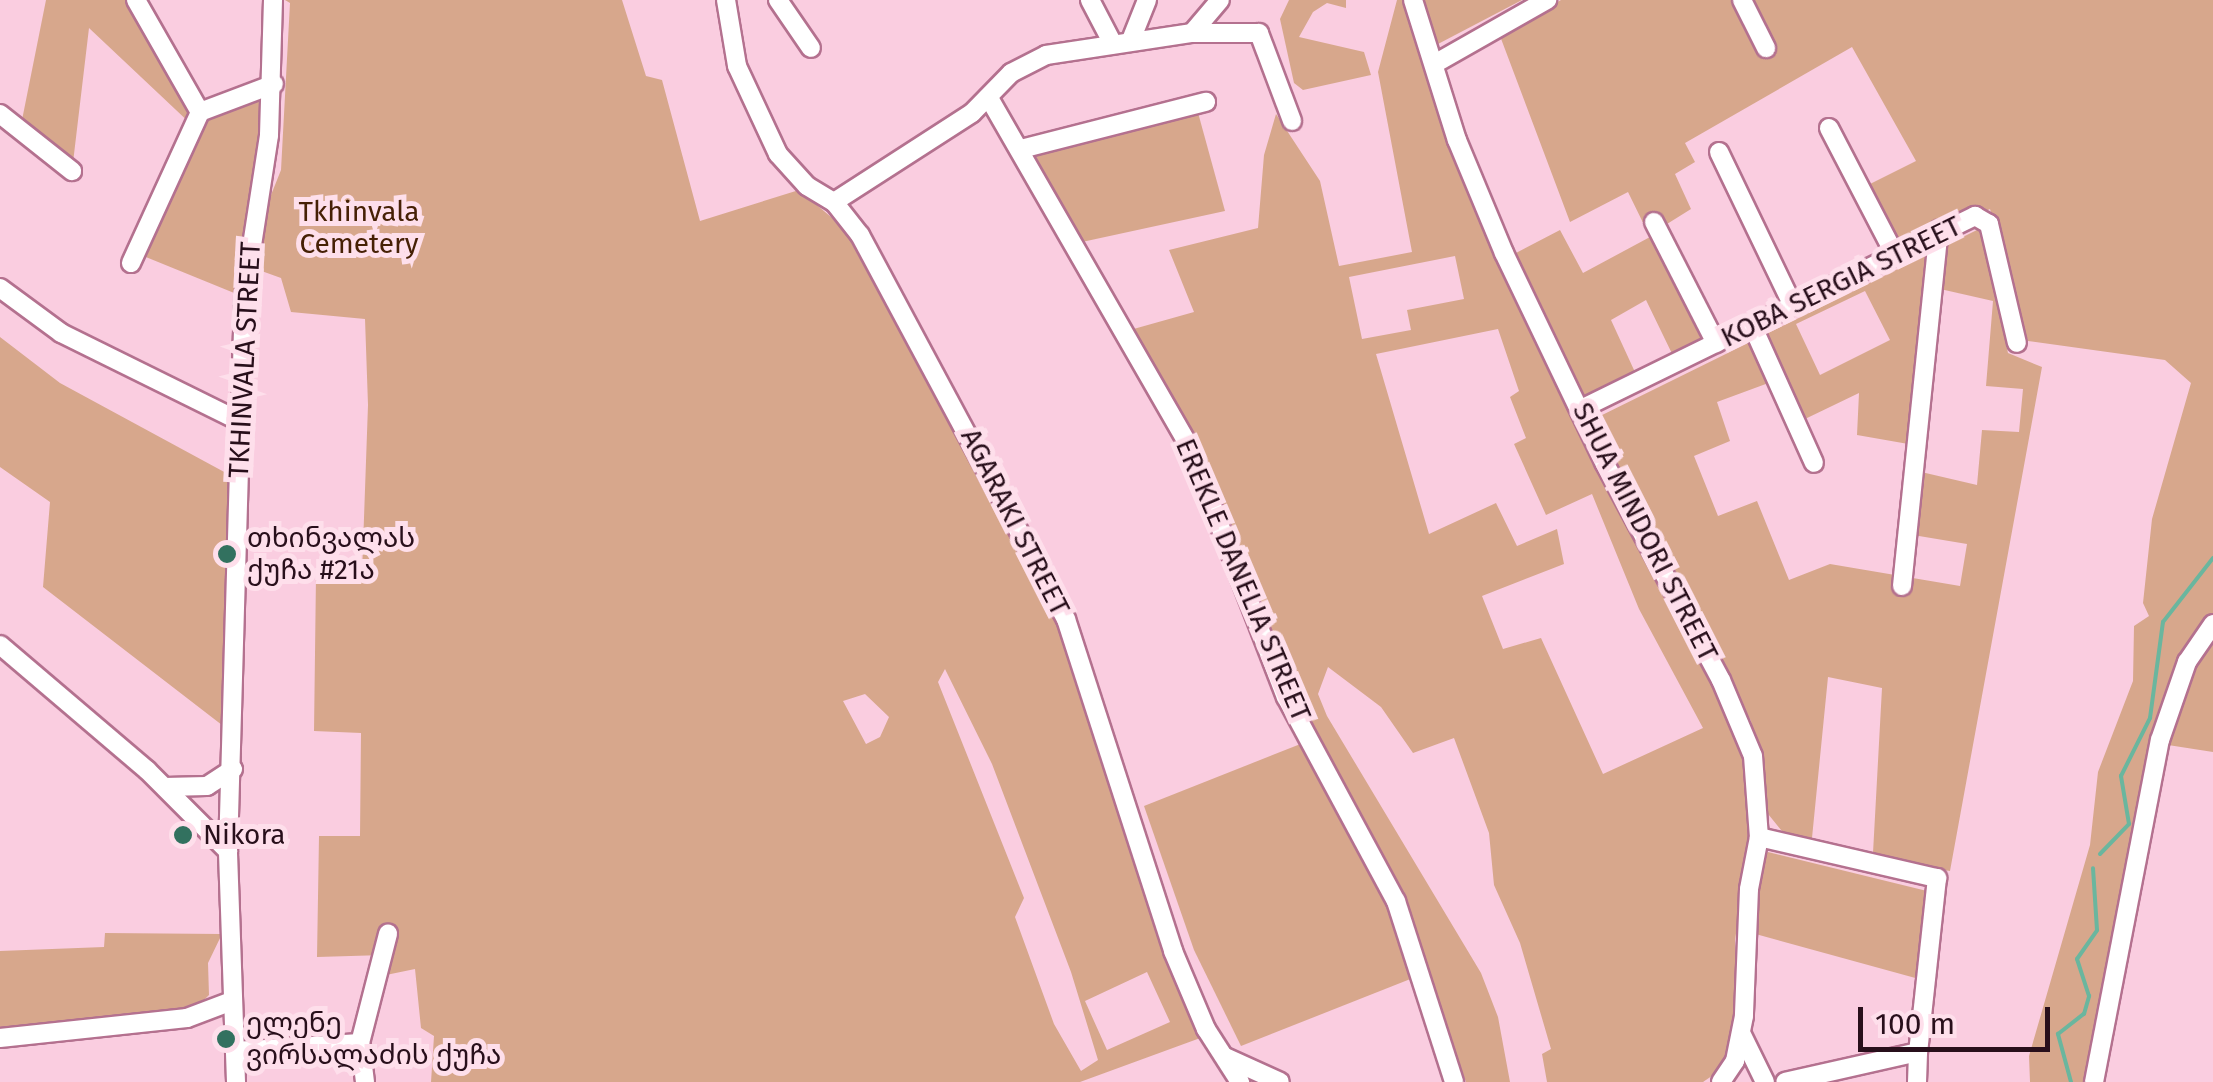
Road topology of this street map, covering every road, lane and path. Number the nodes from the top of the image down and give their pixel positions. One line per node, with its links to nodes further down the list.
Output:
1 (136, 0): 19 (street)
2 (273, 0): 16 (street, TKHINVALA STREET)
3 (726, 0): 26 (street, AGARAKI STREET)
4 (778, 0): 13 (street)
5 (1090, 0): 12 (street)
6 (1147, 0): 12 (street)
7 (1220, 0): 11 (street)
8 (1413, 0): 15 (street, SHUA MINDORI STREET)
9 (1547, 0): 15 (street)
10 (1742, 0): 14 (street)
11 (1192, 33): 12 (street); 21 (street)
12 (1122, 42): 17 (street)
13 (811, 48)
14 (1766, 48)
15 (1436, 63): 36 (street, SHUA MINDORI STREET)
16 (274, 84): 19 (street); 37 (street, TKHINVALA STREET)
17 (989, 98): 23 (street, EREKLE DANELIA STREET); 26 (street)
18 (1206, 102): 23 (street)
19 (200, 112): 30 (street)
20 (0, 114): 25 (street)
21 (1292, 121)
22 (1829, 128): 29 (street)
23 (1021, 149): 58 (street, EREKLE DANELIA STREET)
24 (1719, 152): 32 (street)
25 (72, 171)
26 (834, 202): 53 (street, AGARAKI STREET)
27 (1654, 222): 34 (street)
28 (1939, 230): 29 (street, KOBA SERGIA STREET); 35 (street, KOBA SERGIA STREET); 39 (street)
29 (1894, 252): 32 (street, KOBA SERGIA STREET)
30 (132, 263)
31 (0, 288): 37 (street)
32 (1792, 304): 33 (street, KOBA SERGIA STREET)
33 (1752, 326): 34 (street, KOBA SERGIA STREET); 38 (street)
34 (1716, 343): 36 (street, KOBA SERGIA STREET)
35 (2017, 344)
36 (1581, 409): 44 (street, SHUA MINDORI STREET)
37 (241, 422): 42 (street, TKHINVALA STREET)
38 (1814, 463)
39 (1902, 586)
40 (2213, 624): 63 (street)
41 (0, 645): 43 (street)
42 (234, 769): 43 (street); 45 (street, TKHINVALA STREET)
43 (165, 787): 45 (street)
44 (1759, 837): 48 (street, SHUA MINDORI STREET); 52 (street)
45 (228, 851): 47 (street, TKHINVALA STREET)
46 (388, 934): 50 (street)
47 (232, 1001): 49 (street); 51 (street, TKHINVALA STREET)
48 (1742, 1035): 59 (street, SHUA MINDORI STREET); 60 (street)
49 (0, 1038)
50 (360, 1043): 51 (street); 55 (street)
51 (235, 1051): 54 (street, TKHINVALA STREET)
52 (1918, 1052): 61 (street); 62 (street)
53 (1220, 1054): 56 (street, AGARAKI STREET); 57 (street)
54 (236, 1082)
55 (365, 1082)
56 (1240, 1082)
57 (1280, 1082)
58 (1454, 1082)
59 (1720, 1082)
60 (1765, 1082)
61 (1785, 1082)
62 (1916, 1082)
63 (2094, 1082)

